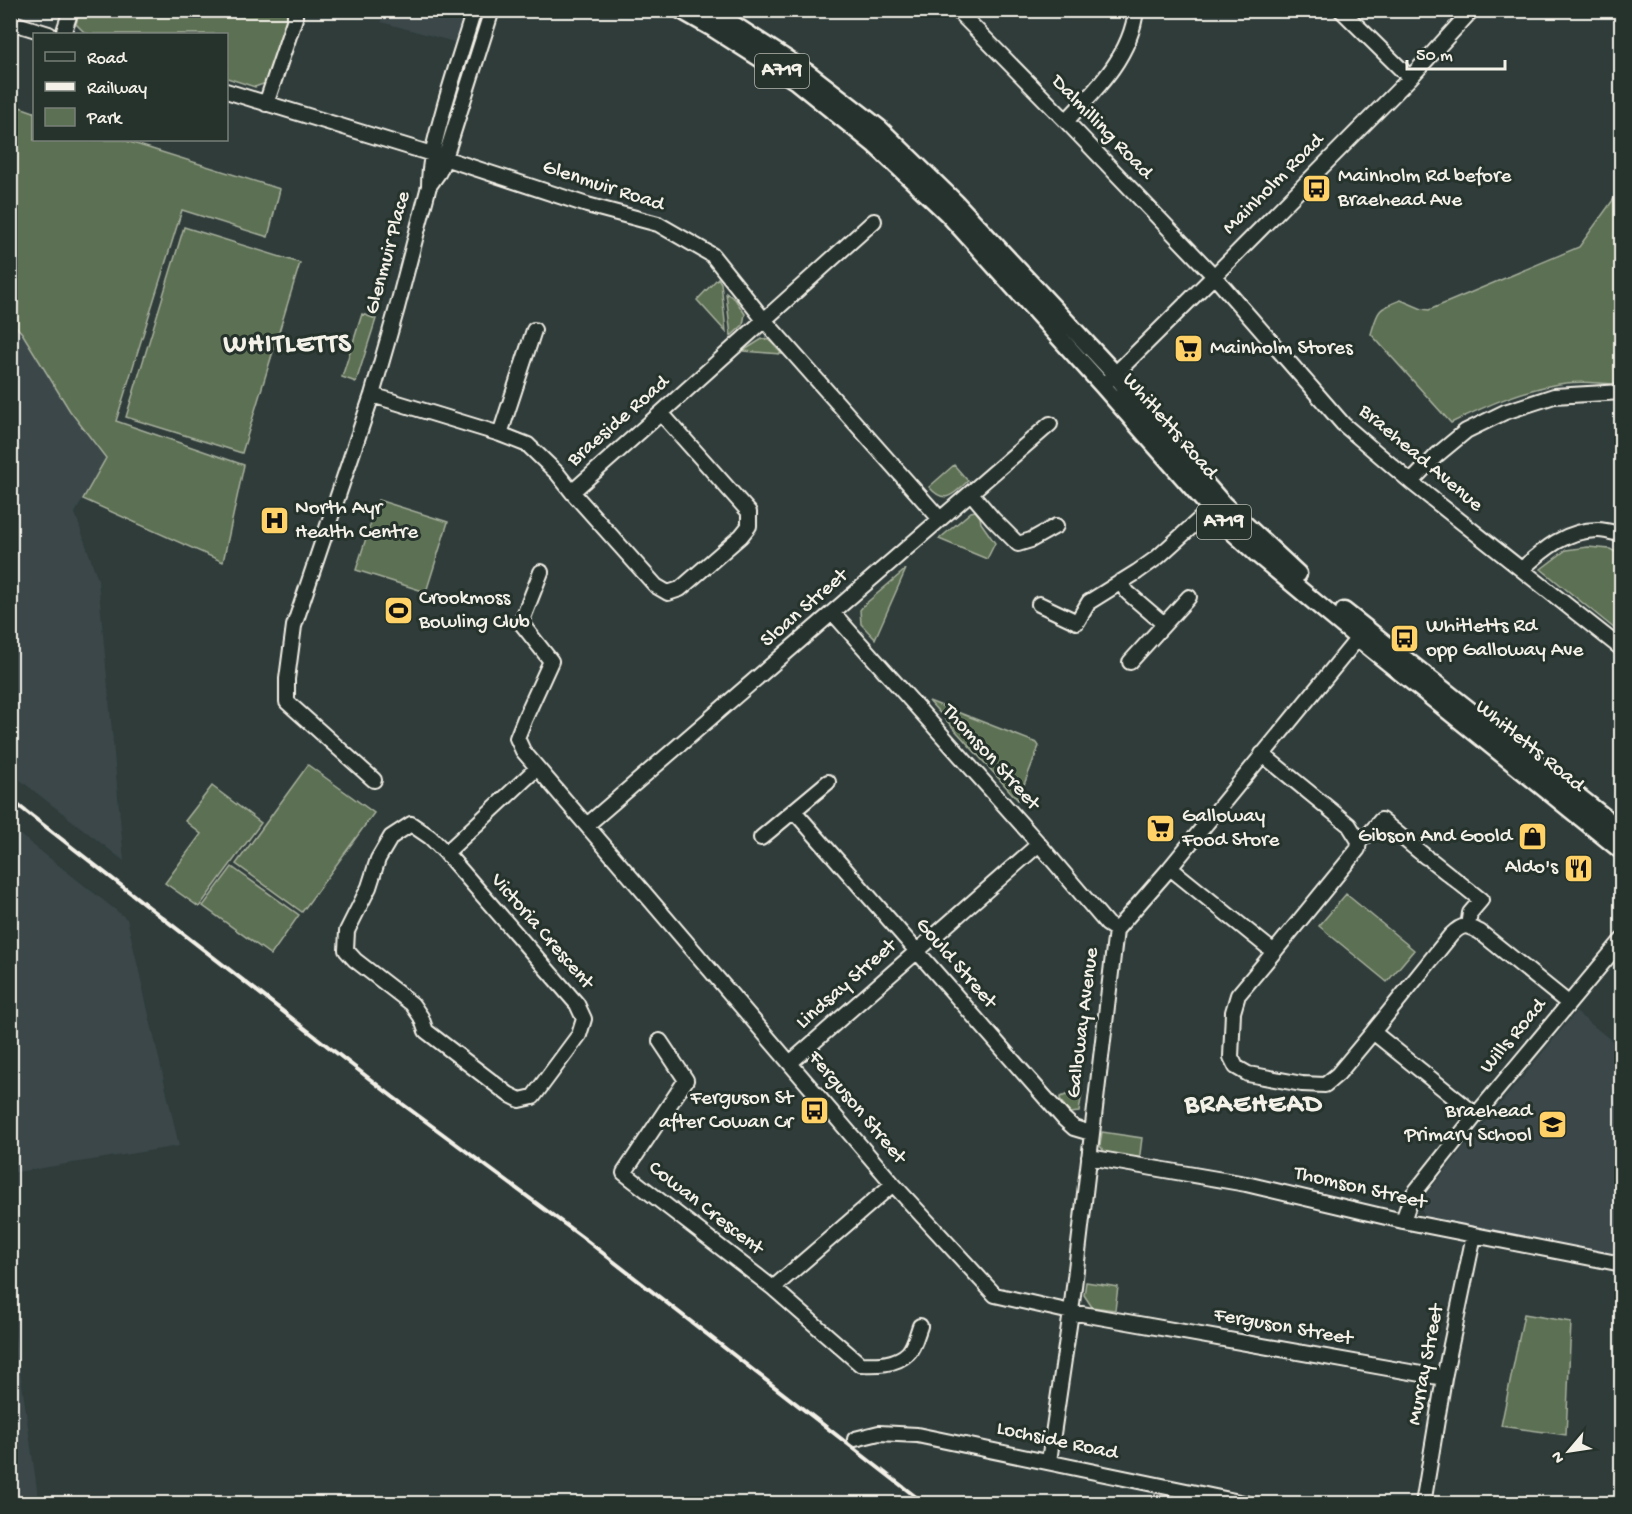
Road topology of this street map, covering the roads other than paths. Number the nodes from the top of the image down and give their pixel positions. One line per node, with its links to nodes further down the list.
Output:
1 (71, 10): 13 (street)
2 (295, 10): 16 (street)
3 (474, 10): 19 (street, Glenmuir Place)
4 (492, 10): 19 (street, Glenmuir Place)
5 (681, 10): 18 (main road, A719)
6 (711, 10): 18 (main road, A719)
7 (957, 10): 17 (street, Dalmilling Road)
8 (1136, 10): 17 (street)
9 (1341, 10): 14 (street)
10 (1472, 10): 14 (street, Mainholm Road)
11 (10, 22): 12 (street)
12 (46, 33)
13 (63, 33)
14 (1410, 78): 21 (street, Mainholm Road)
15 (228, 92): 16 (street, Glenmuir Road)
16 (266, 104): 19 (street, Glenmuir Road)
17 (1066, 121): 21 (street, Dalmilling Road)
18 (877, 136): 24 (main road, Whitletts Road / A719)
19 (438, 156): 22 (street, Glenmuir Road); 26 (street, Glenmuir Place)
20 (874, 221): 22 (street)
21 (1214, 276): 24 (street, Mainholm Road); 30 (street, Braehead Avenue)
22 (764, 320): 27 (street, Braeside Road); 34 (street, Glenmuir Road)
23 (534, 330): 29 (street)
24 (1109, 380): 33 (main road, Whitletts Road / A719); 53 (main road, Whitletts Road / A719)
25 (1622, 392): 30 (street)
26 (372, 395): 29 (street, Braeside Road); 49 (street, Glenmuir Place)
27 (661, 413): 31 (street, Braeside Road); 31 (street)
28 (1050, 424): 32 (street, Sloan Street)
29 (500, 434): 31 (street, Braeside Road)
30 (1411, 482): 37 (street, Braehead Avenue)
31 (572, 492)
32 (971, 493): 34 (street, Sloan Street); 35 (street)
33 (1211, 509): 39 (street); 44 (main road, Whitletts Road / A719)
34 (940, 519): 42 (street, Sloan Street)
35 (1056, 526)
36 (1622, 535): 37 (street)
37 (1522, 569): 45 (street, Braehead Avenue)
38 (541, 572): 48 (street, Ferguson Street)
39 (1120, 582): 41 (street); 43 (street)
40 (1189, 597): 43 (street)
41 (1039, 604)
42 (833, 613): 52 (street, Sloan Street); 56 (street, Thomson Street)
43 (1164, 624): 46 (street)
44 (1358, 638): 47 (street, Galloway Avenue); 57 (main road, Whitletts Road / A719)
45 (1622, 649)
46 (1130, 662)
47 (1262, 754): 55 (street); 59 (street, Galloway Avenue)
48 (537, 768): 52 (street, Ferguson Street); 58 (street)
49 (374, 780)
50 (828, 782): 51 (street)
51 (794, 811): 54 (street); 63 (street, Gould Street)
52 (587, 825): 68 (street, Ferguson Street)
53 (1622, 831)
54 (762, 838)
55 (1359, 841): 60 (street); 64 (street)
56 (1039, 844): 61 (street, Thomson Street); 63 (street, Lindsay Street)
57 (1622, 851)
58 (446, 853): 58 (street, Victoria Crescent)
59 (1170, 868): 61 (street, Galloway Avenue); 64 (street)
60 (1468, 926): 65 (street); 66 (street)
61 (1116, 930): 70 (street, Galloway Avenue)
62 (1622, 940): 65 (street, Wills Road)
63 (916, 952): 68 (street, Lindsay Street); 70 (street, Gould Street)
64 (1274, 952): 66 (street)
65 (1568, 1004): 69 (street, Wills Road)
66 (1373, 1032): 69 (street)
67 (660, 1041): 76 (street, Cowan Crescent)
68 (790, 1063): 72 (street, Ferguson Street)
69 (1476, 1115): 73 (street, Wills Road)
70 (1091, 1133): 71 (street, Galloway Avenue)
71 (1089, 1157): 73 (street, Thomson Street); 77 (street, Galloway Avenue)
72 (894, 1185): 76 (street); 77 (street, Ferguson Street)
73 (1403, 1221): 74 (street, Thomson Street)
74 (1474, 1235): 75 (street, Thomson Street); 79 (street, Murray Street)
75 (1622, 1264)
76 (773, 1288): 78 (street, Cowan Crescent)
77 (1071, 1312): 79 (street, Ferguson Street); 81 (street, Galloway Avenue)
78 (920, 1326)
79 (1444, 1378): 83 (street, Murray Street)
80 (855, 1439): 81 (street, Lochside Road)
81 (1049, 1461): 82 (street, Lochside Road)
82 (1249, 1503)
83 (1423, 1503)

